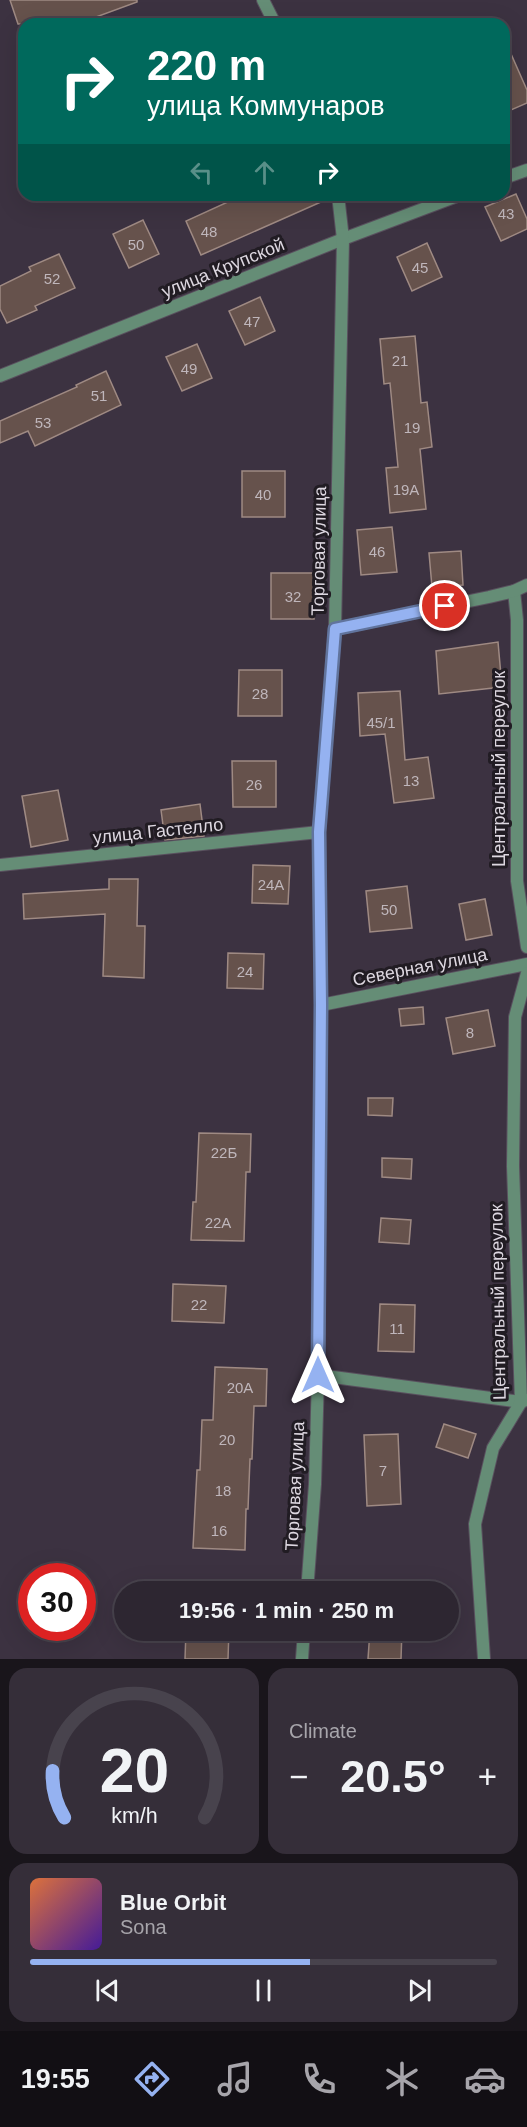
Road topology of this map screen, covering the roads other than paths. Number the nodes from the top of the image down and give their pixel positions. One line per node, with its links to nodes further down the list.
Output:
1 (264, 0): 2 (street)
2 (272, 18)
3 (527, 170): 4 (street)
4 (510, 176)
5 (339, 201): 7 (street, Торговая улица)
6 (444, 201): 7 (street, улица Крупской)
7 (343, 239): 8 (street, улица Крупской); 11 (street, Торговая улица)
8 (0, 376)
9 (527, 585): 10 (street)
10 (514, 591): 11 (street); 14 (street, Центральный переулок)
11 (335, 629): 12 (street, Торговая улица)
12 (319, 832): 13 (street, улица Гастелло); 17 (street, Торговая улица)
13 (0, 865)
14 (527, 947)
15 (527, 964): 17 (street, Северная улица)
16 (527, 973): 19 (street, Центральный переулок)
17 (321, 1005): 18 (street, Торговая улица)
18 (318, 1375): 19 (street); 20 (street, Торговая улица)
19 (524, 1401): 23 (street, Центральный переулок)
20 (308, 1581)
21 (303, 1641): 22 (street)
22 (302, 1659)
23 (484, 1659)

